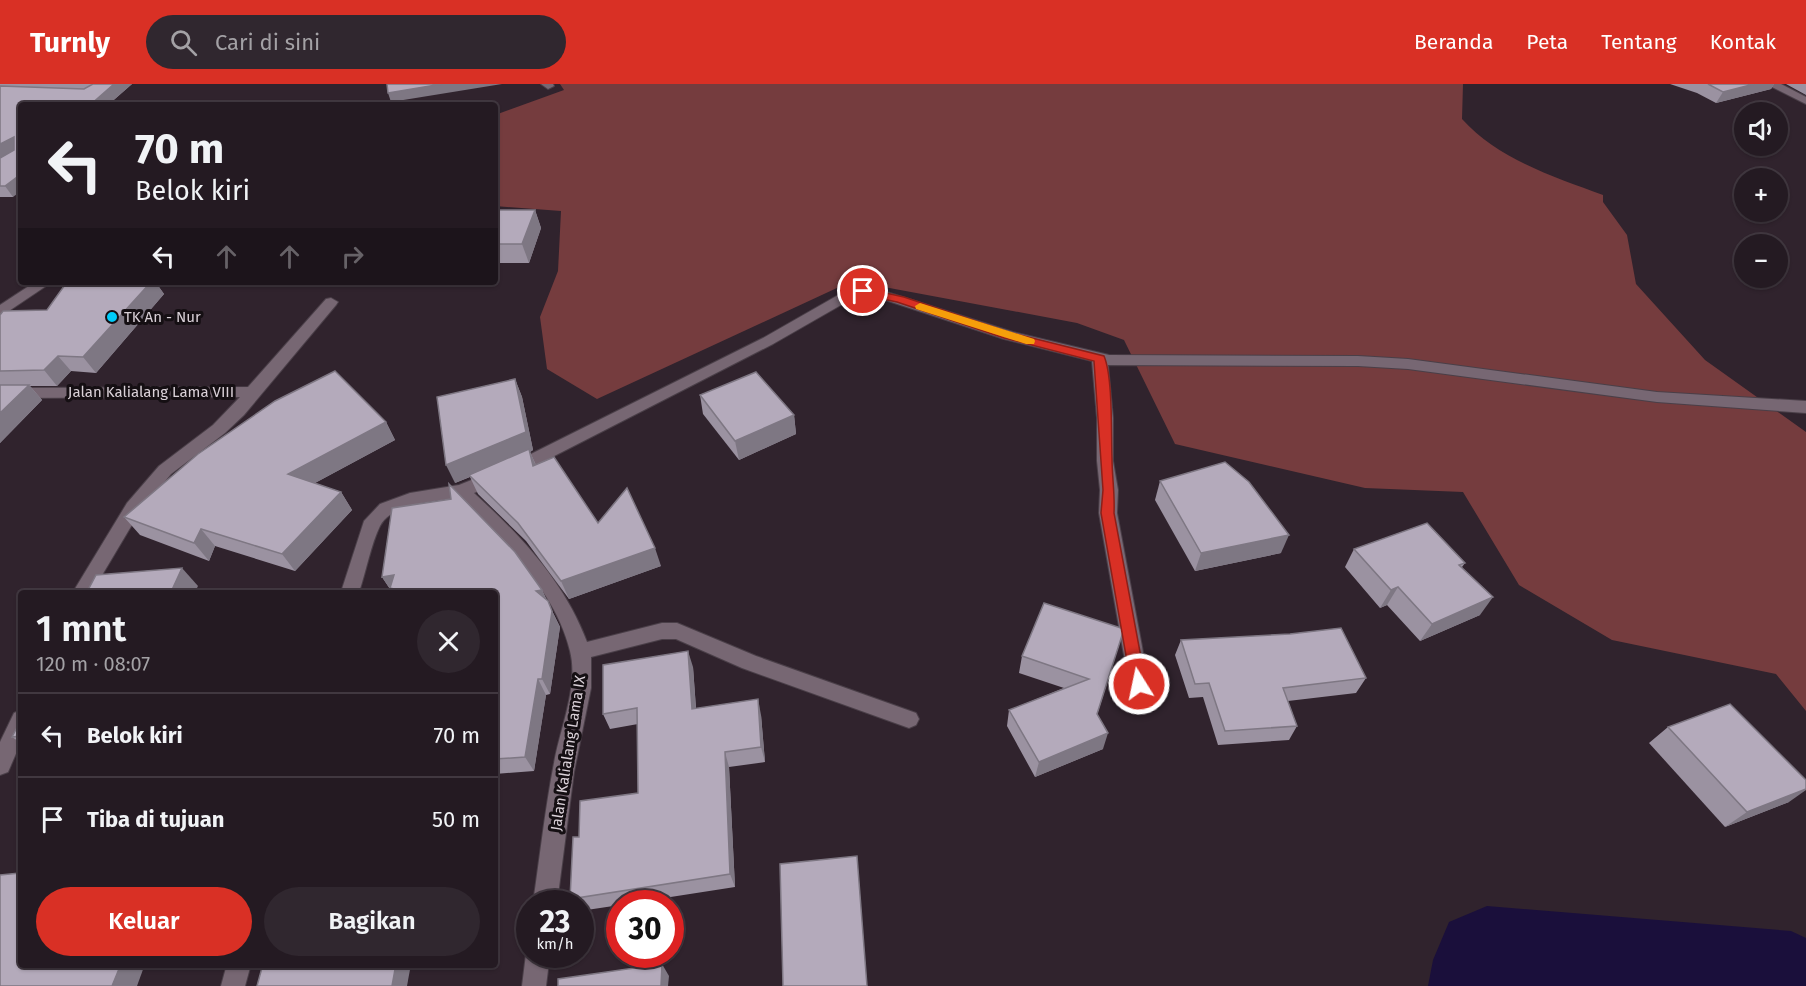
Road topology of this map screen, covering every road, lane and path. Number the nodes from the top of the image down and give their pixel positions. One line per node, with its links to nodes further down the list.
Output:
1 (1772, 84): 2 (street)
2 (1806, 100)
3 (40, 285): 5 (street)
4 (331, 303): 7 (street)
5 (0, 312)
6 (1100, 359): 9 (street); 10 (street); 14 (street)
7 (252, 392): 8 (street, Jalan Kalialang Lama VIII); 11 (street, Jalan Kalialang Lama VIII)
8 (0, 393)
9 (1806, 407)
10 (461, 491): 12 (street); 13 (street, Jalan Kalialang Lama IX)
11 (83, 590)
12 (351, 590)
13 (580, 652): 15 (street); 18 (street, Jalan Kalialang Lama IX)
14 (1139, 684)
15 (909, 719)
16 (18, 726): 17 (street)
17 (0, 765)
18 (547, 890)
19 (238, 968): 21 (street)
20 (536, 968): 22 (street)
21 (233, 986)
22 (534, 986)

